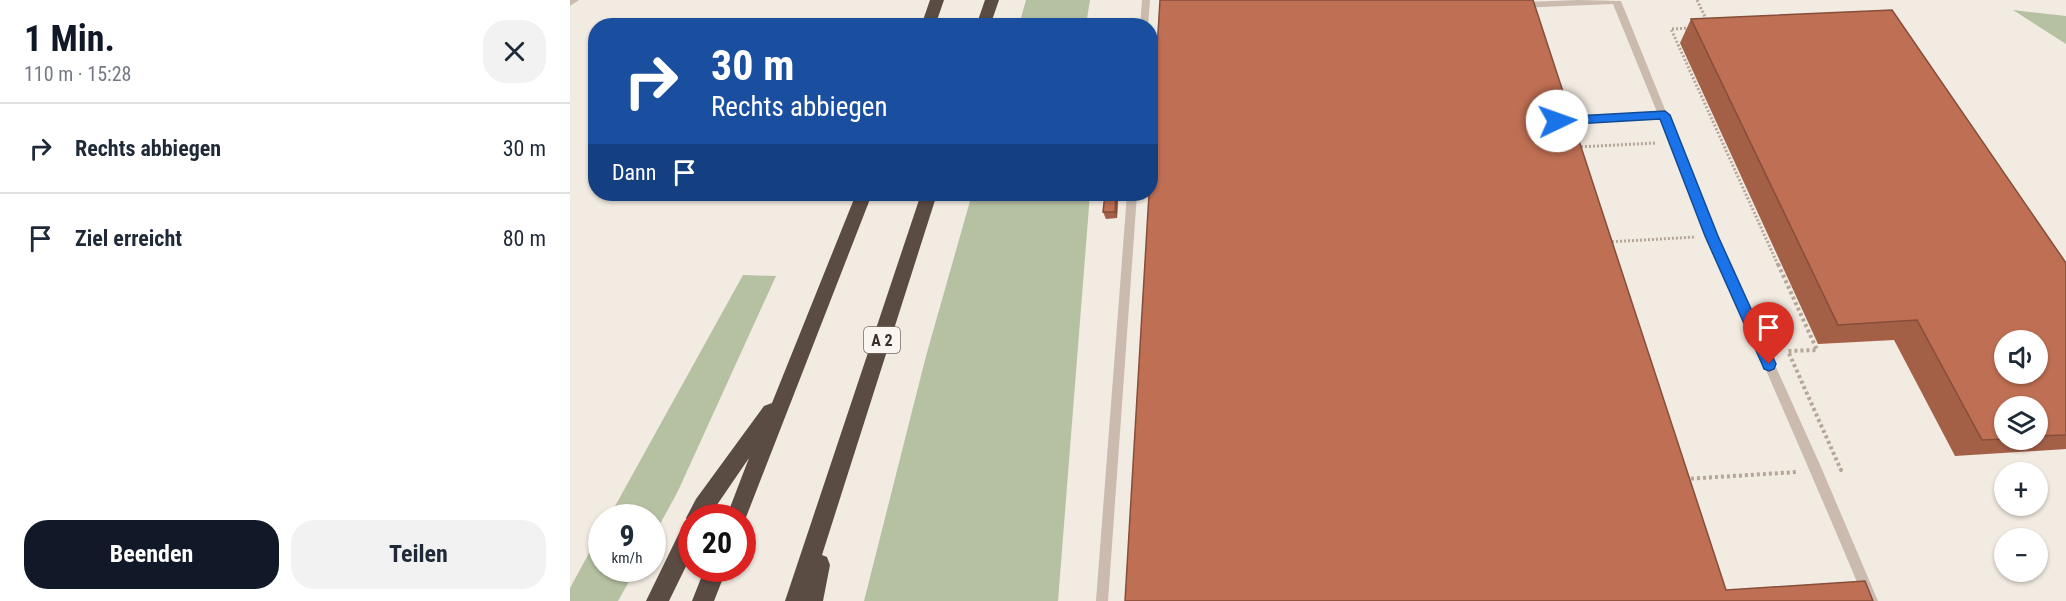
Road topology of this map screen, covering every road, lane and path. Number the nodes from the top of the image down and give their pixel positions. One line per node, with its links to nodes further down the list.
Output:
1 (937, 0): 7 (highway)
2 (992, 0): 8 (highway)
3 (1146, 0): 9 (lane)
4 (1697, 0): 10 (path)
5 (1616, 1): 6 (lane); 12 (lane)
6 (1521, 5)
7 (931, 18)
8 (986, 18)
9 (1145, 18)
10 (1701, 25)
11 (1694, 28): 22 (path)
12 (1665, 115): 13 (lane); 14 (lane)
13 (1557, 121)
14 (1675, 142): 15 (path); 19 (lane)
15 (1576, 147)
16 (861, 201): 21 (highway)
17 (927, 201): 24 (highway, A 2)
18 (1131, 201): 33 (lane)
19 (1712, 236): 20 (path); 22 (lane)
20 (1607, 242)
21 (788, 388): 25 (highway); 26 (highway)
22 (1817, 471): 23 (path); 34 (lane)
23 (1680, 479)
24 (835, 486): 31 (highway, A 2); 32 (highway)
25 (704, 504)
26 (742, 504)
27 (678, 558): 29 (highway)
28 (710, 582): 30 (highway)
29 (657, 601)
30 (703, 601)
31 (796, 601)
32 (812, 601)
33 (1102, 601)
34 (1872, 601)

